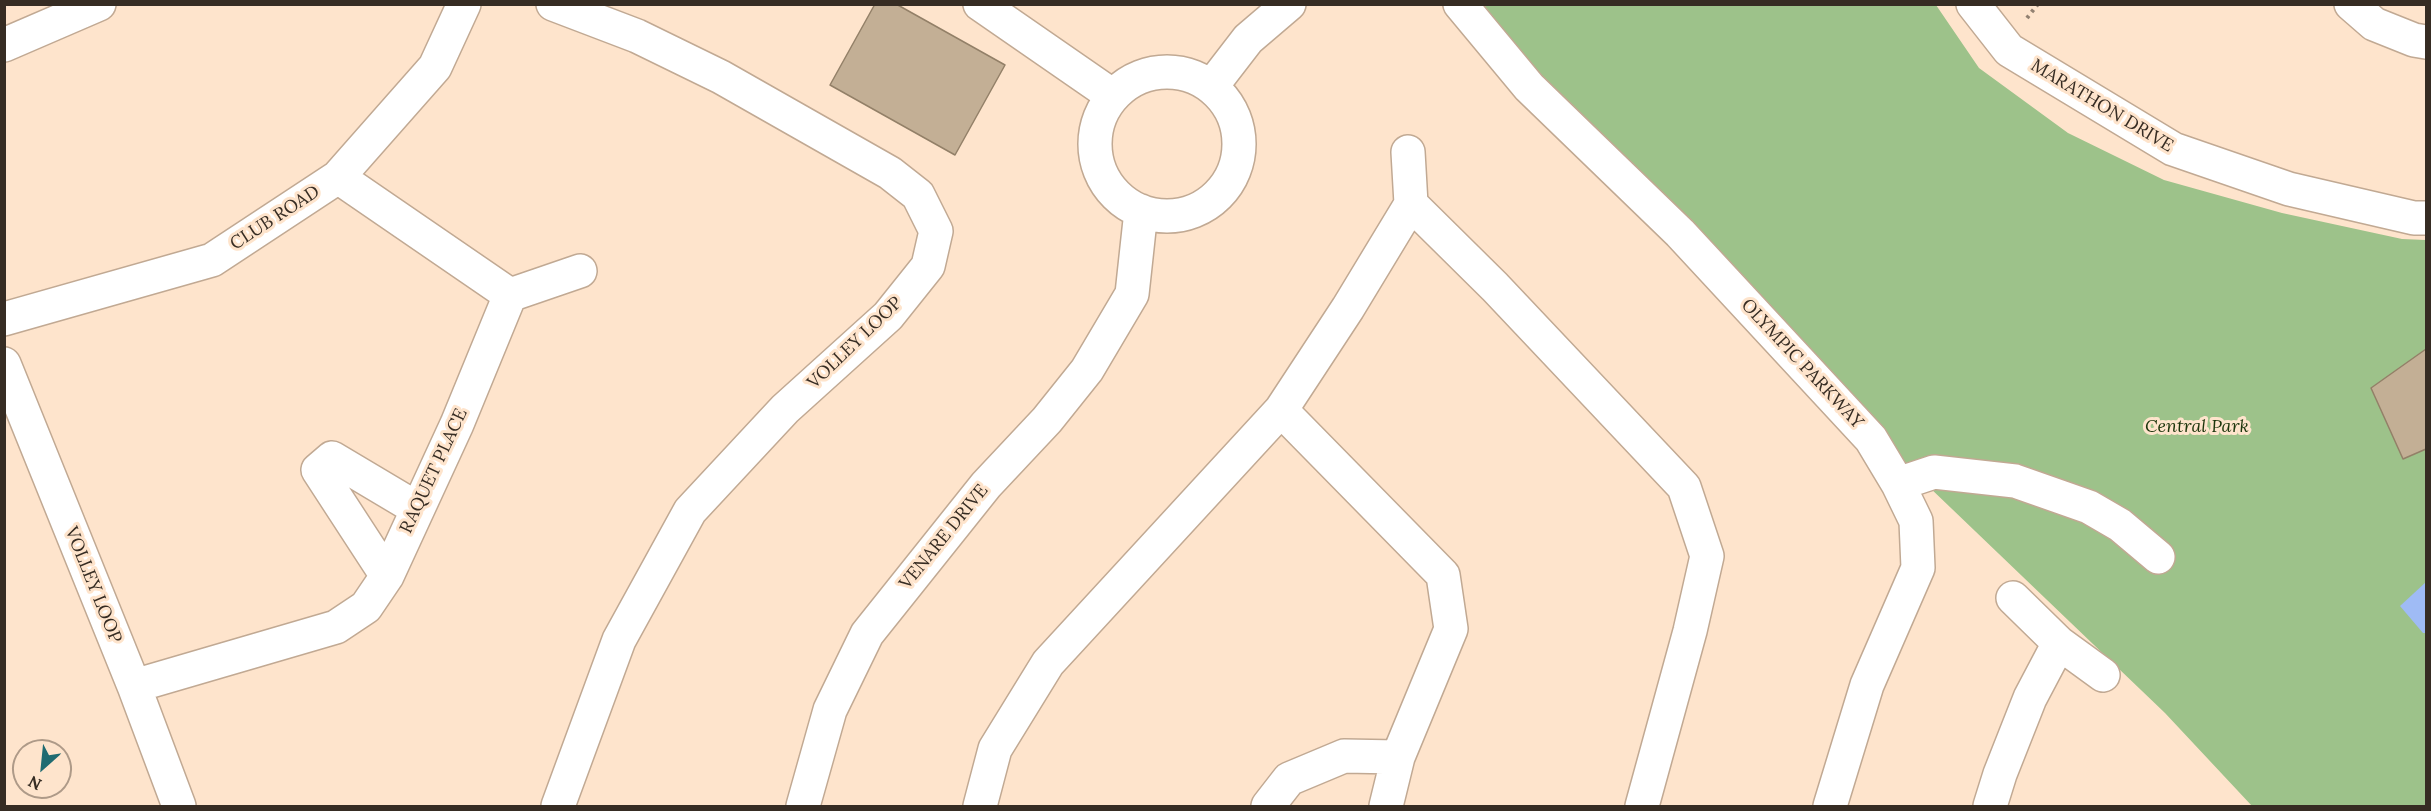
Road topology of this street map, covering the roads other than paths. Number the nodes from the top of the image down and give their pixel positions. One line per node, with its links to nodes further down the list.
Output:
1 (99, 4): 10 (street)
2 (464, 4): 14 (street, CLUB ROAD)
3 (553, 4): 33 (street, VOLLEY LOOP)
4 (980, 4): 12 (street)
5 (1289, 4): 11 (street)
6 (1460, 4): 23 (street, OLYMPIC PARKWAY)
7 (1973, 4): 17 (street, MARATHON DRIVE)
8 (2351, 4): 9 (street)
9 (2427, 42)
10 (4, 45)
11 (1211, 87): 12 (street); 16 (street)
12 (1113, 96): 16 (street)
13 (1408, 152): 15 (street)
14 (338, 177): 19 (street); 20 (street, CLUB ROAD)
15 (1411, 204): 22 (street); 38 (street)
16 (1141, 211): 34 (street, VENARE DRIVE)
17 (2427, 218)
18 (580, 271): 19 (street)
19 (510, 295): 24 (street, RAQUET PLACE)
20 (4, 319)
21 (4, 364): 30 (street, VOLLEY LOOP)
22 (1281, 410): 31 (street); 35 (street)
23 (1898, 484): 25 (street); 39 (street, OLYMPIC PARKWAY)
24 (416, 508): 26 (street, RAQUET PLACE); 26 (street)
25 (2158, 557)
26 (387, 576): 30 (street, RAQUET PLACE)
27 (2013, 598): 28 (street)
28 (2059, 643): 29 (street); 40 (street)
29 (2103, 675)
30 (134, 686): 32 (street, VOLLEY LOOP)
31 (1398, 757): 36 (street); 37 (street)
32 (179, 807)
33 (558, 807)
34 (803, 807)
35 (980, 807)
36 (1268, 807)
37 (1386, 807)
38 (1642, 807)
39 (1830, 807)
40 (1990, 807)

